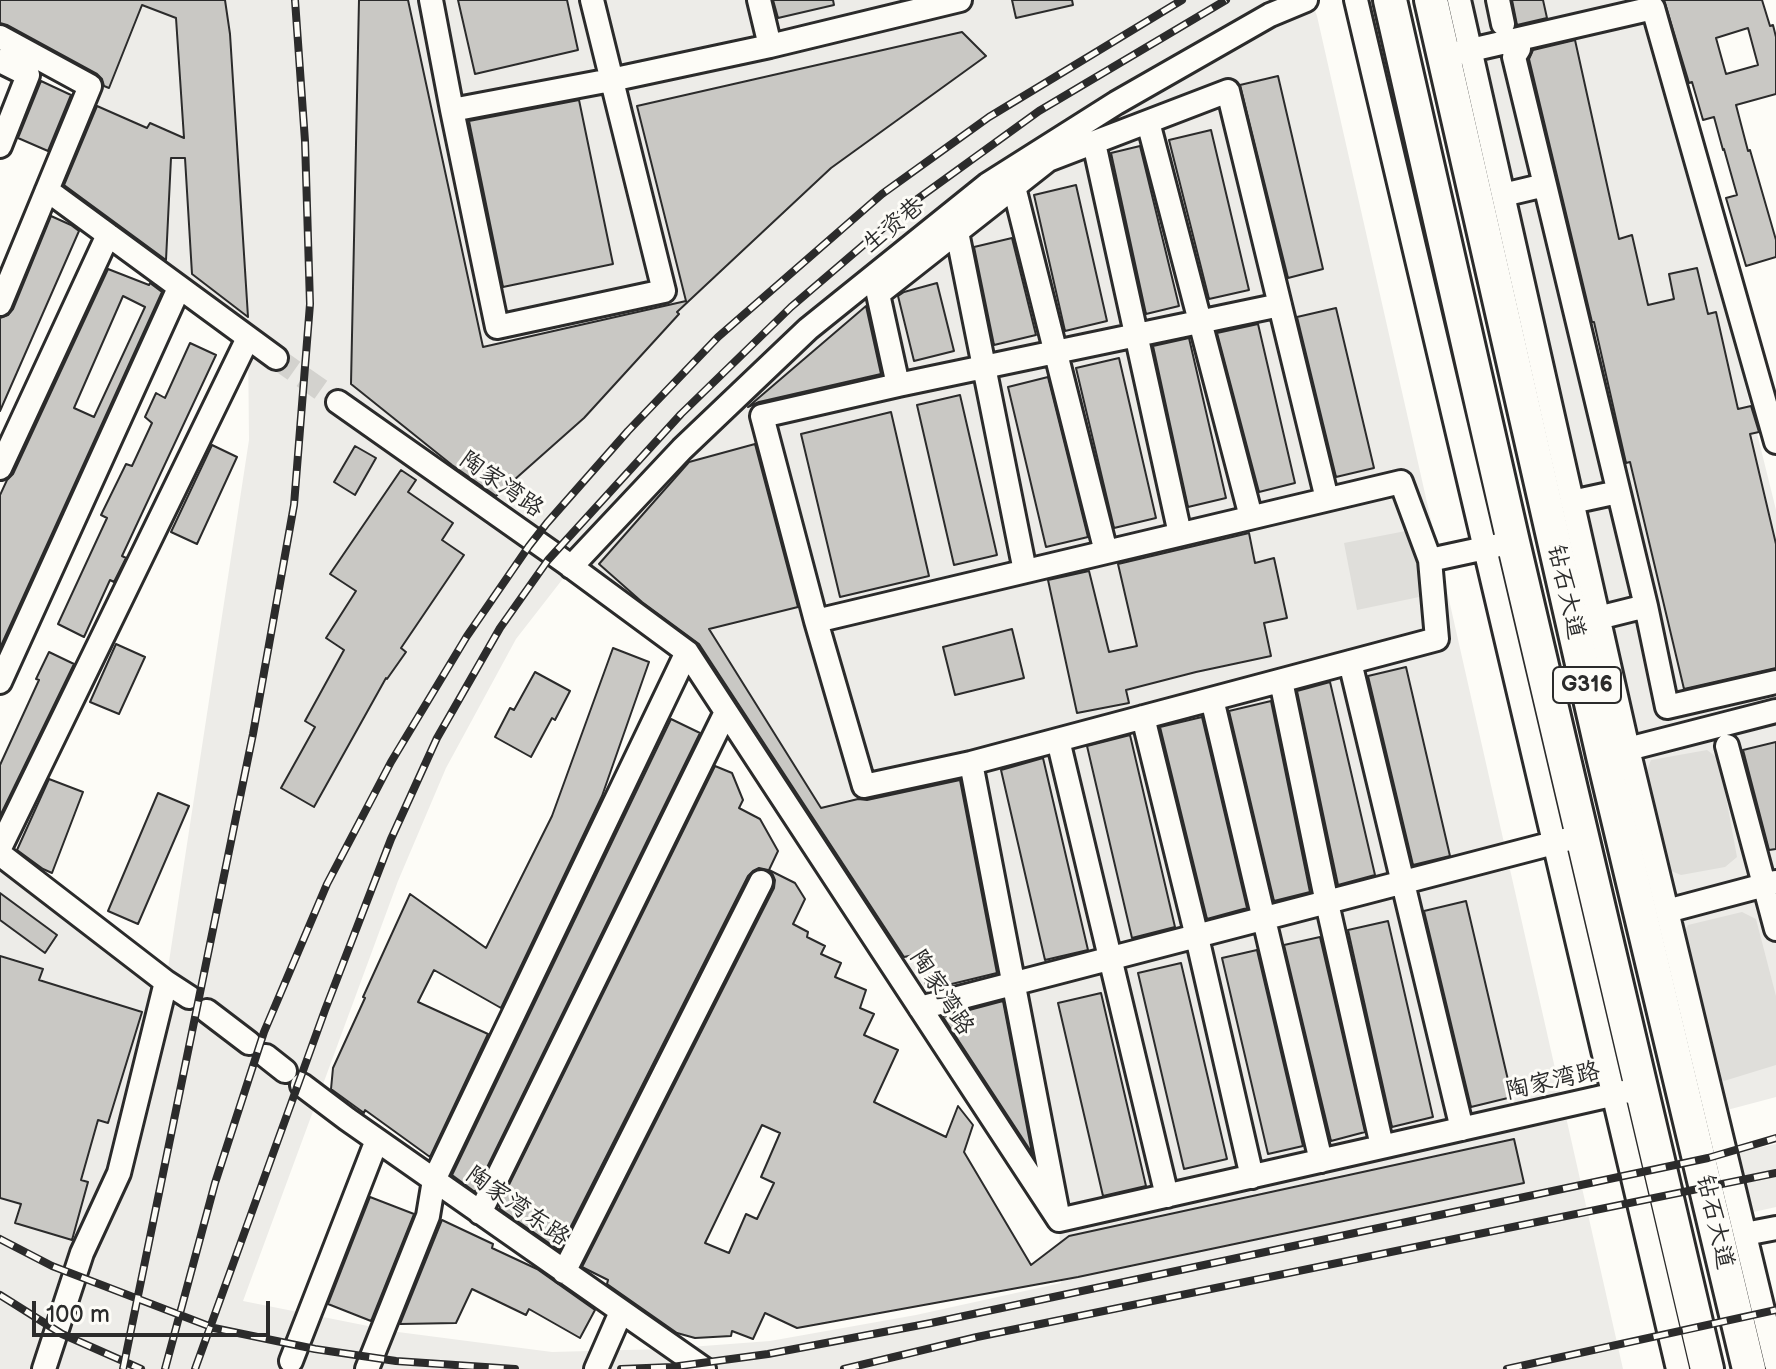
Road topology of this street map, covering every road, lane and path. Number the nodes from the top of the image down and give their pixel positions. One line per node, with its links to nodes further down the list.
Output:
1 (431, 0): 19 (street)
2 (592, 0): 18 (street)
3 (759, 0): 14 (street)
4 (960, 0): 14 (street)
5 (1306, 0): 51 (street, 生资巷)
6 (1356, 0): 48 (street)
7 (1390, 0): 48 (highway, 钻石大道 / G316)
8 (1431, 0): 16 (highway, 钻石大道 / G316)
9 (1459, 0): 16 (street)
10 (1498, 0): 12 (street)
11 (1652, 4): 16 (street); 40 (street)
12 (1503, 24)
13 (0, 37): 25 (street)
14 (770, 46): 18 (street)
15 (1519, 49): 23 (street)
16 (1457, 54): 26 (street); 46 (highway, 钻石大道 / G316)
17 (0, 61): 21 (street)
18 (611, 80): 19 (street); 19 (street)
19 (452, 110)
20 (1148, 122): 22 (street); 31 (street); 32 (street)
21 (2, 135)
22 (1094, 143): 24 (street); 33 (street)
23 (1545, 185): 26 (street); 42 (street)
24 (1014, 187): 27 (street); 35 (street)
25 (47, 190): 28 (street); 30 (street)
26 (1503, 195): 44 (street)
27 (957, 232): 37 (street); 38 (street)
28 (108, 235): 29 (street); 41 (street)
29 (179, 288): 34 (street); 59 (street)
30 (0, 304)
31 (1280, 305): 32 (street); 43 (street)
32 (1200, 322): 33 (street); 45 (street)
33 (1136, 335): 35 (street); 47 (street)
34 (248, 338): 36 (street); 71 (street)
35 (1055, 352): 37 (street); 49 (street)
36 (276, 358)
37 (984, 367): 38 (street); 52 (street)
38 (898, 385): 55 (street)
39 (338, 402): 51 (street, 陶家湾路)
40 (1776, 442)
41 (0, 468)
42 (1618, 492): 44 (street); 53 (street)
43 (1327, 499): 45 (street); 50 (street)
44 (1572, 502): 46 (street)
45 (1251, 517): 47 (street)
46 (1566, 532): 54 (street); 69 (highway, 钻石大道 / G316)
47 (1180, 534): 49 (street)
48 (1499, 545): 50 (street); 70 (highway, 钻石大道 / G316)
49 (1106, 552): 52 (street)
50 (1430, 560): 57 (street)
51 (571, 567): 56 (street, 陶家湾路)
52 (1025, 571): 55 (street)
53 (1646, 606): 54 (street); 60 (street)
54 (1598, 618): 67 (street)
55 (816, 621): 68 (street)
56 (687, 652): 63 (street, 陶家湾路); 92 (street)
57 (1350, 662): 58 (street); 73 (street)
58 (1281, 681): 61 (street); 75 (street)
59 (0, 682)
60 (1776, 682)
61 (1212, 699): 64 (street); 77 (street)
62 (1776, 711): 67 (street)
63 (726, 712): 84 (street, 陶家湾路); 94 (street)
64 (1143, 717): 65 (street); 79 (street)
65 (1058, 740): 68 (street); 80 (street)
66 (1727, 746): 74 (street)
67 (1628, 749): 69 (street)
68 (971, 763): 82 (street)
69 (1627, 801): 76 (street); 108 (highway, 钻石大道 / G316)
70 (1568, 840): 73 (street); 86 (highway, 钻石大道 / G316)
71 (0, 851): 81 (street)
72 (761, 882): 98 (street)
73 (1403, 883): 75 (street); 87 (street)
74 (1770, 884): 76 (street); 78 (street)
75 (1327, 903): 77 (street); 89 (street)
76 (1667, 911): 97 (street)
77 (1264, 920): 79 (street); 90 (street)
78 (1776, 929)
79 (1197, 937): 80 (street); 91 (street)
80 (1110, 959): 82 (street); 93 (street)
81 (166, 982): 83 (street); 102 (street)
82 (1013, 984): 84 (street); 95 (street)
83 (189, 997)
84 (920, 1008): 95 (street, 陶家湾路)
85 (207, 1011): 88 (street, 陶家湾东路)
86 (1628, 1092): 87 (street, 陶家湾路); 106 (street); 107 (highway, 钻石大道 / G316)
87 (1462, 1129): 89 (street, 陶家湾路)
88 (377, 1140): 92 (street, 陶家湾东路); 100 (street)
89 (1382, 1146): 90 (street, 陶家湾路)
90 (1321, 1161): 91 (street, 陶家湾路)
91 (1252, 1177): 93 (street, 陶家湾路)
92 (434, 1180): 94 (street, 陶家湾东路); 103 (street)
93 (1167, 1196): 95 (street, 陶家湾路)
94 (480, 1213): 98 (street, 陶家湾东路)
95 (1059, 1220)
96 (1776, 1228): 97 (street)
97 (1745, 1234): 101 (street)
98 (564, 1272): 99 (street, 陶家湾东路)
99 (621, 1312): 104 (street); 105 (street, 陶家湾东路)
100 (291, 1361)
101 (1776, 1364)
102 (44, 1369)
103 (367, 1369)
104 (596, 1369)
105 (704, 1369)
106 (1678, 1369)
107 (1707, 1369)
108 (1749, 1369)

